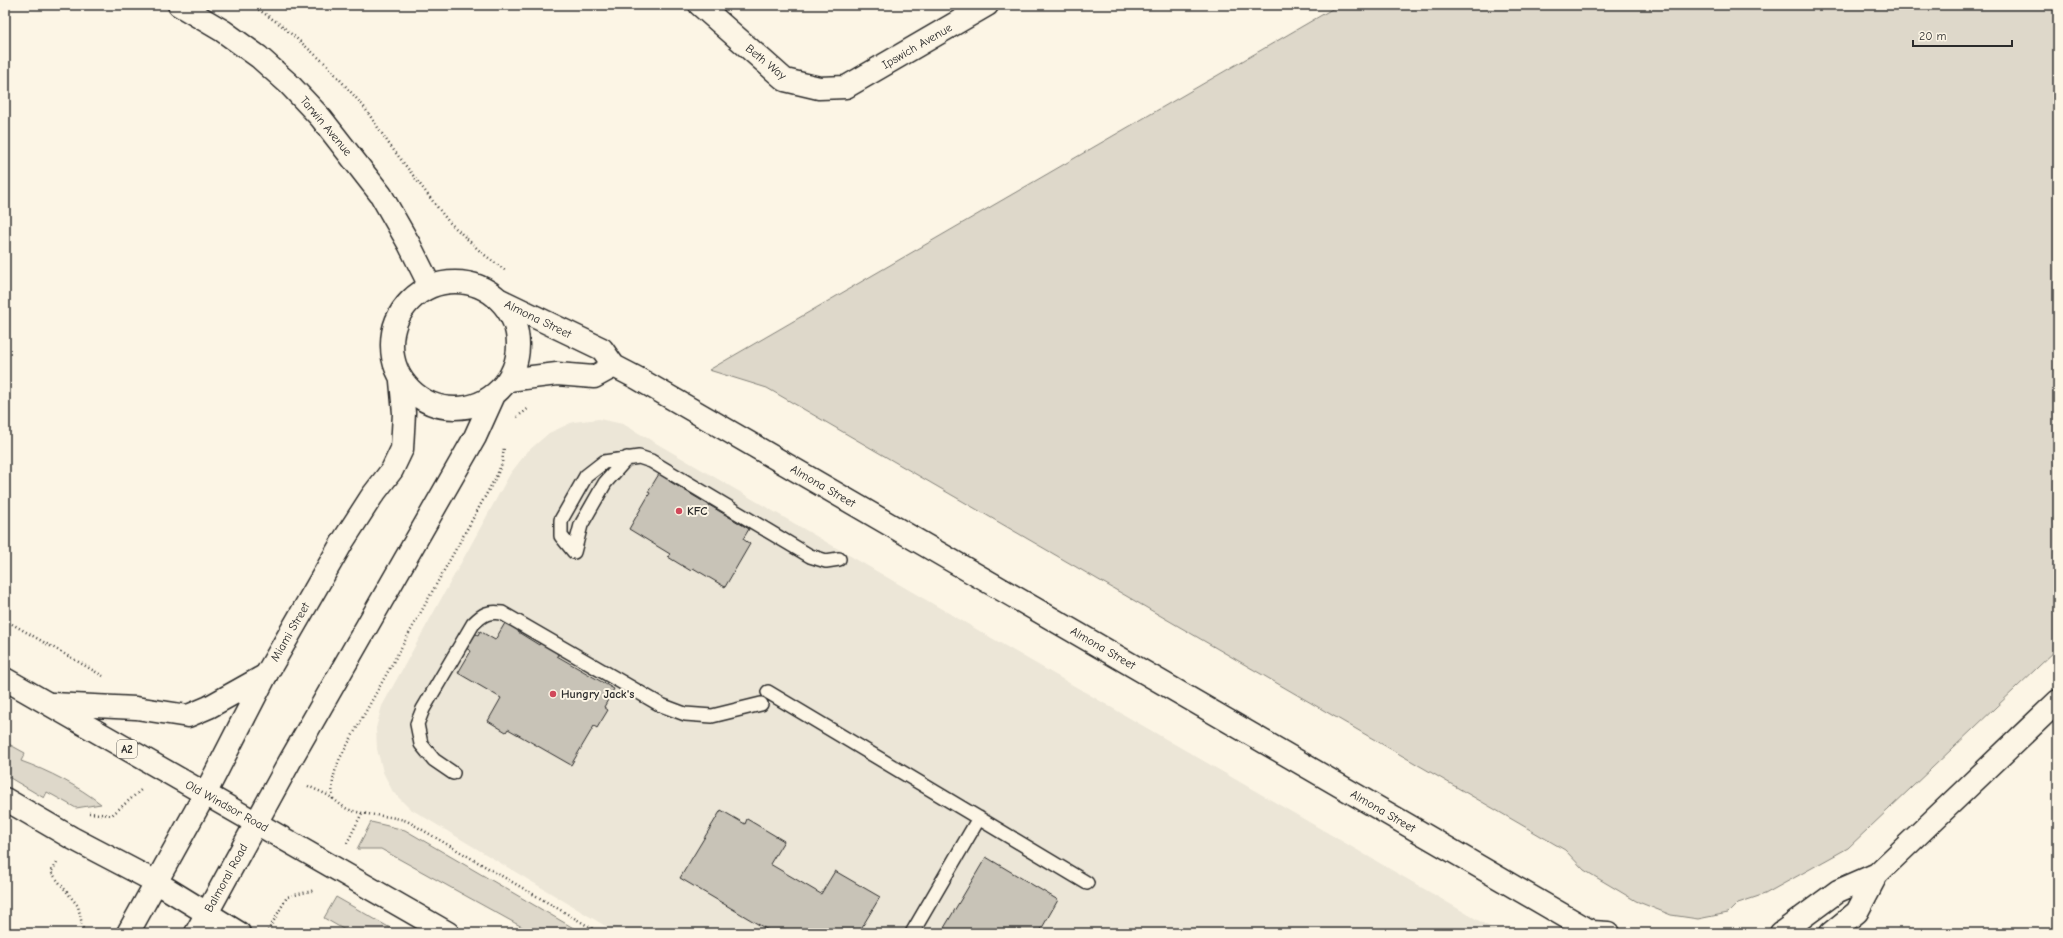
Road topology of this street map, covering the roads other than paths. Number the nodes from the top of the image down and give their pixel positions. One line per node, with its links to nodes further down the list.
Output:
1 (179, 5): 5 (main road, Tarwin Avenue)
2 (700, 5): 4 (main road, Beth Way)
3 (987, 5): 4 (main road, Ipswich Avenue)
4 (846, 87)
5 (430, 286): 6 (main road); 8 (main road)
6 (500, 300): 7 (main road, Almona Street); 9 (main road)
7 (614, 366): 9 (main road); 32 (main road, Almona Street)
8 (401, 381): 9 (main road); 12 (main road, Miami Street)
9 (501, 388): 22 (main road)
10 (627, 458): 10 (lane); 11 (lane)
11 (839, 559)
12 (266, 675): 16 (main road); 19 (main road, Miami Street)
13 (5, 679): 16 (main road, Old Windsor Road / A2)
14 (768, 692): 21 (lane)
15 (2058, 701): 23 (main road)
16 (48, 704): 19 (main road, Old Windsor Road / A2)
17 (761, 704): 18 (lane)
18 (453, 773)
19 (205, 794): 22 (main road, Old Windsor Road / A2); 24 (main road, Miami Street)
20 (5, 799): 24 (main road)
21 (979, 818): 25 (lane); 31 (lane)
22 (256, 823): 26 (main road, Balmoral Road); 30 (main road, Old Windsor Road / A2)
23 (1877, 874): 33 (main road); 34 (main road)
24 (156, 882): 26 (main road); 27 (main road)
25 (1087, 883)
26 (207, 913): 28 (main road, Balmoral Road); 29 (main road)
27 (128, 933)
28 (196, 933)
29 (239, 933)
30 (448, 933)
31 (912, 933)
32 (1598, 933)
33 (1782, 933)
34 (1831, 933)

